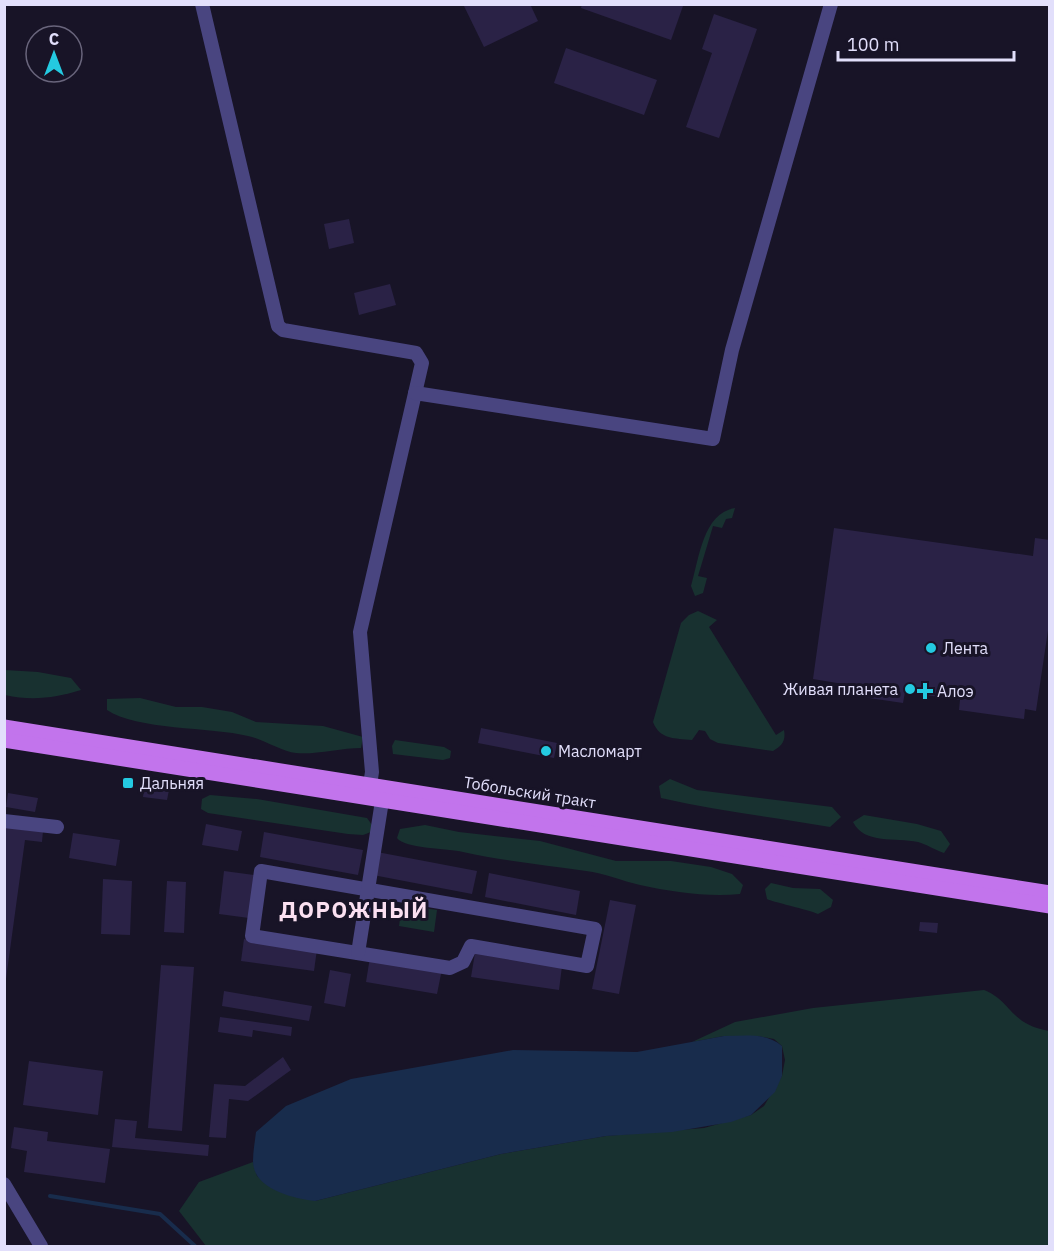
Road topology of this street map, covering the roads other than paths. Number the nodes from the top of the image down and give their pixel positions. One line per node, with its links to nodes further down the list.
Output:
1 (202, 4): 3 (street)
2 (831, 4): 3 (street)
3 (415, 393): 7 (street)
4 (4, 727): 6 (main road, Тобольский тракт)
5 (4, 741): 6 (main road, Тобольский тракт)
6 (69, 744): 7 (main road, Тобольский тракт); 8 (main road, Тобольский тракт)
7 (370, 785): 12 (main road, Тобольский тракт)
8 (382, 801): 11 (street); 13 (main road, Тобольский тракт)
9 (4, 820): 10 (street)
10 (57, 827)
11 (367, 889): 14 (street); 14 (street); 14 (street)
12 (1050, 893)
13 (1050, 906)
14 (358, 953)
15 (4, 1184): 16 (street)
16 (10, 1200): 17 (street)
17 (41, 1246)

